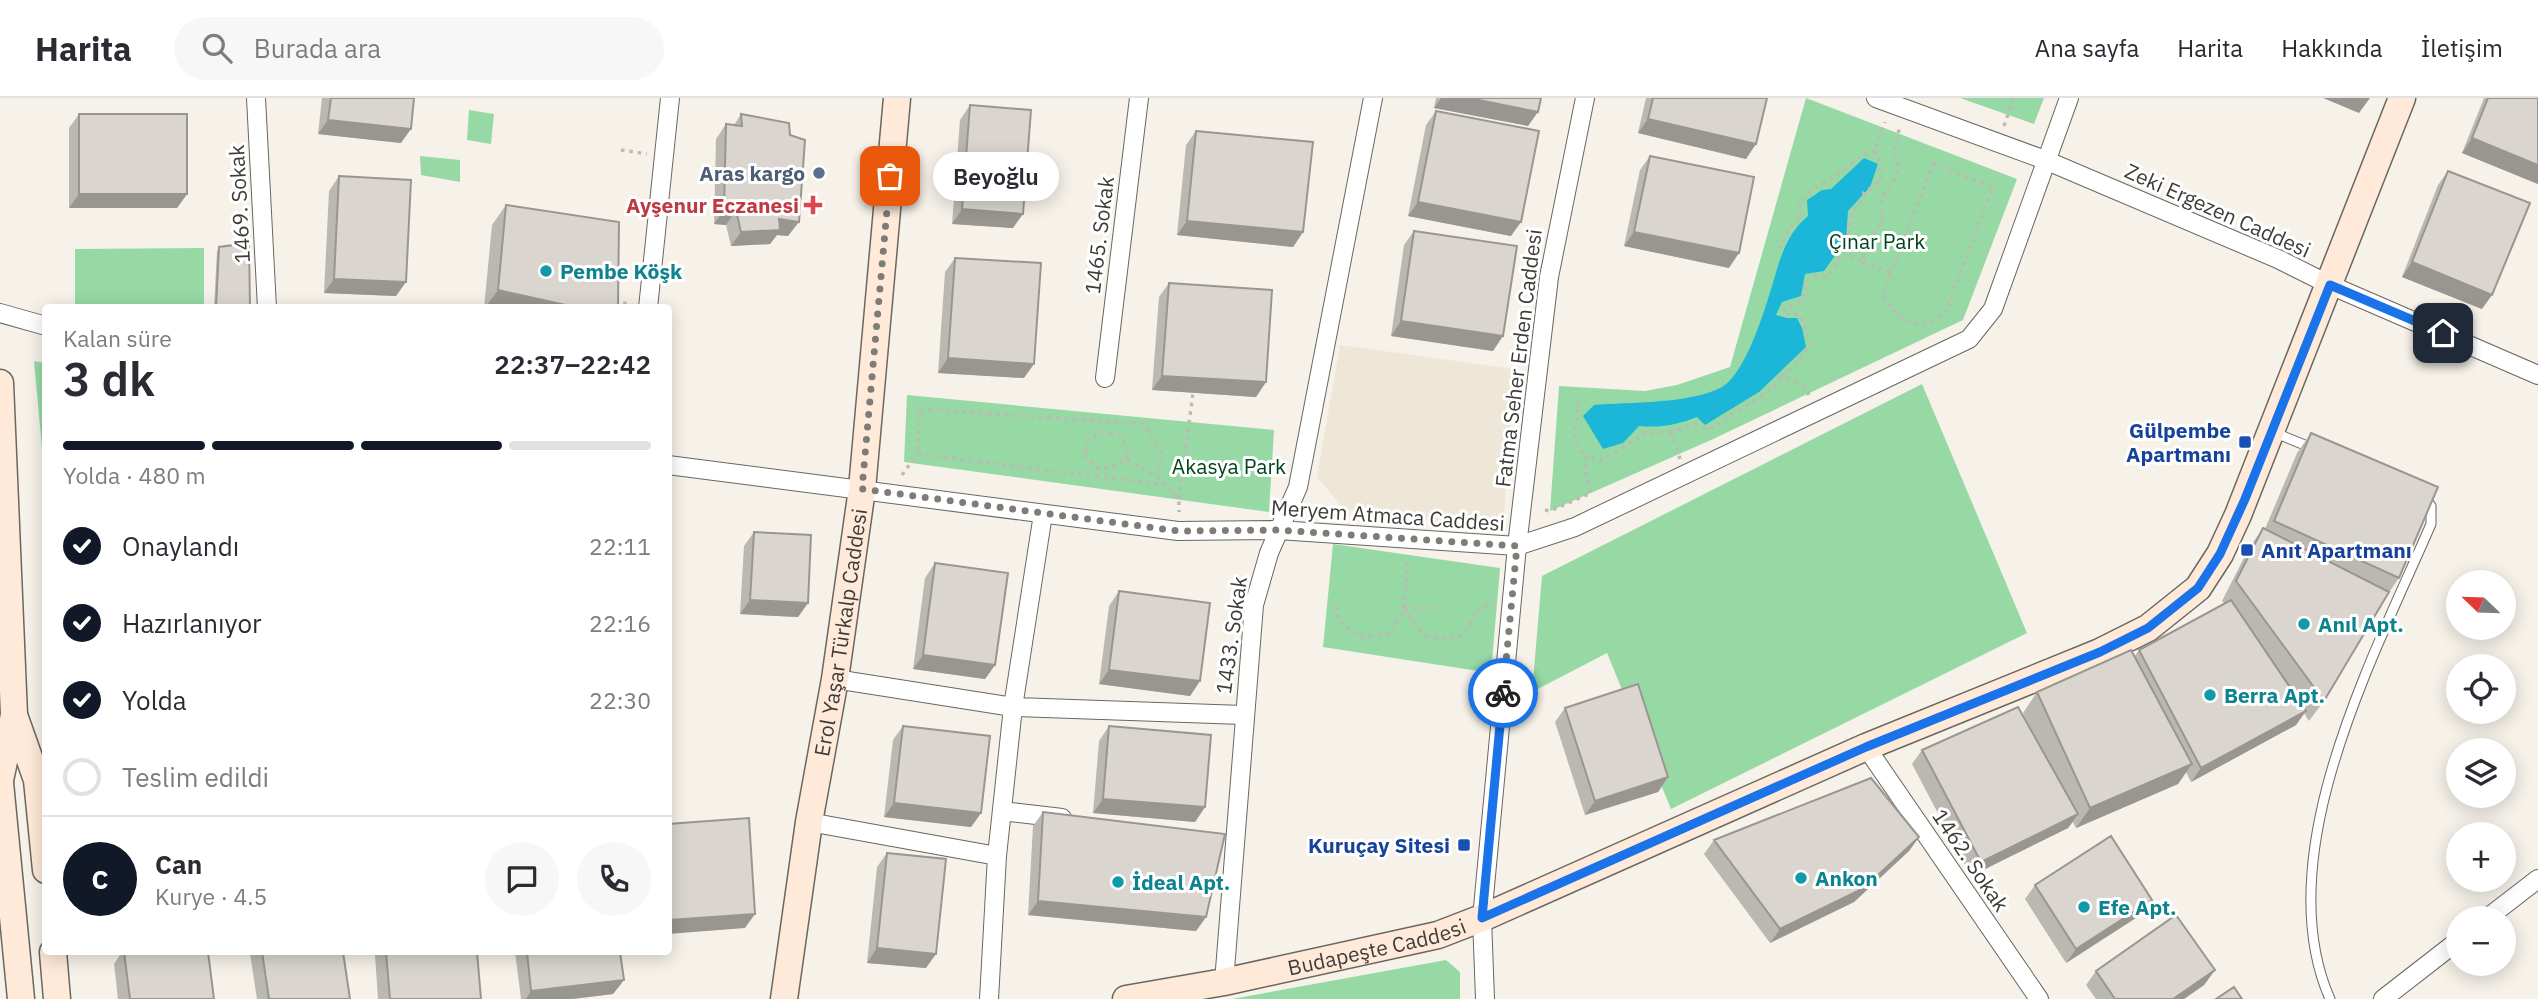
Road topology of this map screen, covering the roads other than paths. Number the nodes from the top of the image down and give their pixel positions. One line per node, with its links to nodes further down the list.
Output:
1 (256, 98): 12 (street, 1469. Sokak)
2 (670, 98): 13 (street)
3 (897, 98): 22 (street, Erol Yaşar Türkalp Caddesi)
4 (1139, 98): 17 (street, 1465. Sokak)
5 (1373, 98): 25 (street, 1433. Sokak)
6 (1585, 98): 26 (street, Fatma Seher Erden Caddesi)
7 (2069, 98): 10 (street, Meryem Atmaca Caddesi)
8 (2402, 98): 11 (street, Budapeşte Caddesi)
9 (1892, 104): 10 (street, Zeki Ergezen Caddesi)
10 (2045, 160): 11 (street, Zeki Ergezen Caddesi); 26 (street, Meryem Atmaca Caddesi)
11 (2330, 285): 16 (street, Zeki Ergezen Caddesi); 19 (street, Budapeşte Caddesi)
12 (267, 304)
13 (648, 304)
14 (0, 313): 15 (street)
15 (42, 325)
16 (2538, 374)
17 (1105, 378)
18 (0, 383): 30 (street)
19 (2272, 431): 20 (lane); 31 (street, Budapeşte Caddesi)
20 (2322, 453)
21 (672, 465): 22 (street, Meryem Atmaca Caddesi)
22 (862, 489): 24 (street, Meryem Atmaca Caddesi); 27 (street, Erol Yaşar Türkalp Caddesi)
23 (2410, 491): 51 (lane)
24 (1043, 514): 25 (street, Meryem Atmaca Caddesi); 28 (street)
25 (1278, 530): 26 (street, Meryem Atmaca Caddesi); 29 (street, 1433. Sokak)
26 (1517, 546): 40 (street, Fatma Seher Erden Caddesi)
27 (835, 679): 28 (street); 35 (street, Erol Yaşar Türkalp Caddesi)
28 (1013, 707): 29 (street); 33 (street)
29 (1243, 715): 43 (street, 1433. Sokak)
30 (7, 716): 32 (street); 36 (street)
31 (1866, 747): 40 (street, Budapeşte Caddesi); 50 (street, 1462. Sokak)
32 (0, 782): 44 (street)
33 (1002, 811): 34 (street); 37 (street)
34 (1085, 820)
35 (809, 822): 37 (street); 46 (street, Erol Yaşar Türkalp Caddesi)
36 (42, 830)
37 (997, 856): 47 (street)
38 (2538, 879): 39 (street)
39 (2503, 906)
40 (1482, 918): 43 (street, Budapeşte Caddesi); 49 (street, Fatma Seher Erden Caddesi)
41 (2446, 950): 52 (street)
42 (53, 955): 45 (street)
43 (1224, 982): 48 (street, Budapeşte Caddesi)
44 (21, 999)
45 (57, 999)
46 (784, 999)
47 (989, 999)
48 (1126, 999)
49 (1485, 999)
50 (2039, 999)
51 (2330, 999)
52 (2383, 999)

